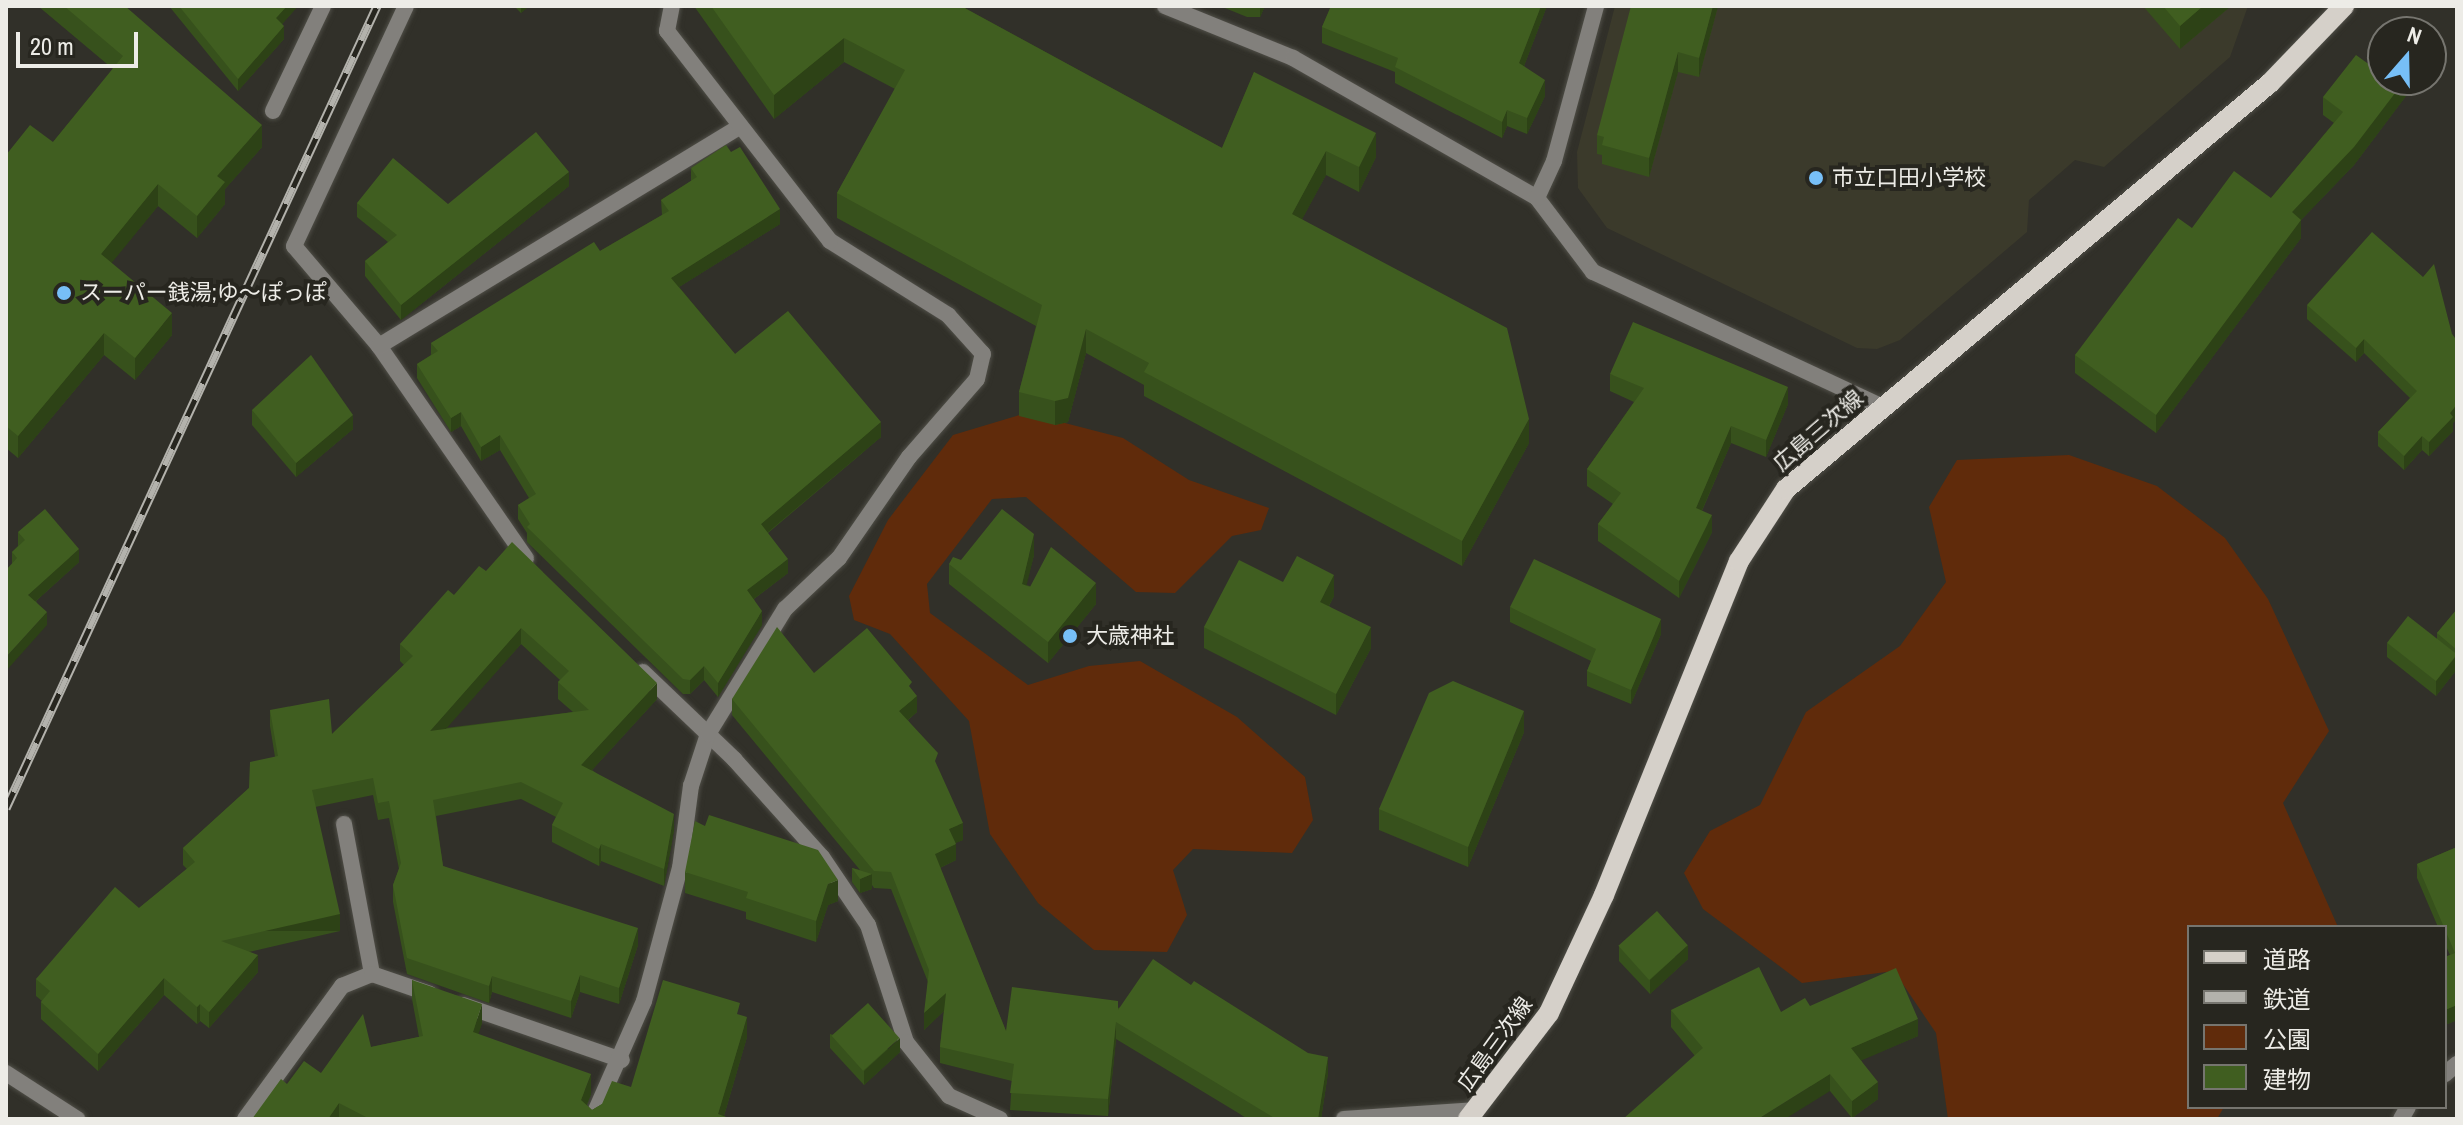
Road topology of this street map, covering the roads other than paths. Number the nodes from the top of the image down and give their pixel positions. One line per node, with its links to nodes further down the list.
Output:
1 (323, 6): 7 (street)
2 (406, 6): 10 (street)
3 (672, 6): 8 (street)
4 (1165, 6): 9 (street)
5 (1596, 6): 9 (street)
6 (2344, 6): 11 (main road, 広島三次線)
7 (273, 111)
8 (738, 128): 10 (street); 14 (street)
9 (1537, 198): 11 (street)
10 (379, 346): 12 (street)
11 (1883, 407): 19 (main road, 広島三次線)
12 (535, 567)
13 (633, 662): 14 (street)
14 (708, 734): 17 (street); 23 (street)
15 (344, 824): 16 (street)
16 (372, 974): 17 (street); 21 (street)
17 (622, 1060): 22 (street)
18 (6, 1073): 20 (street)
19 (1477, 1116): 24 (street)
20 (77, 1119)
21 (245, 1119)
22 (592, 1119)
23 (1000, 1119)
24 (1344, 1119)

